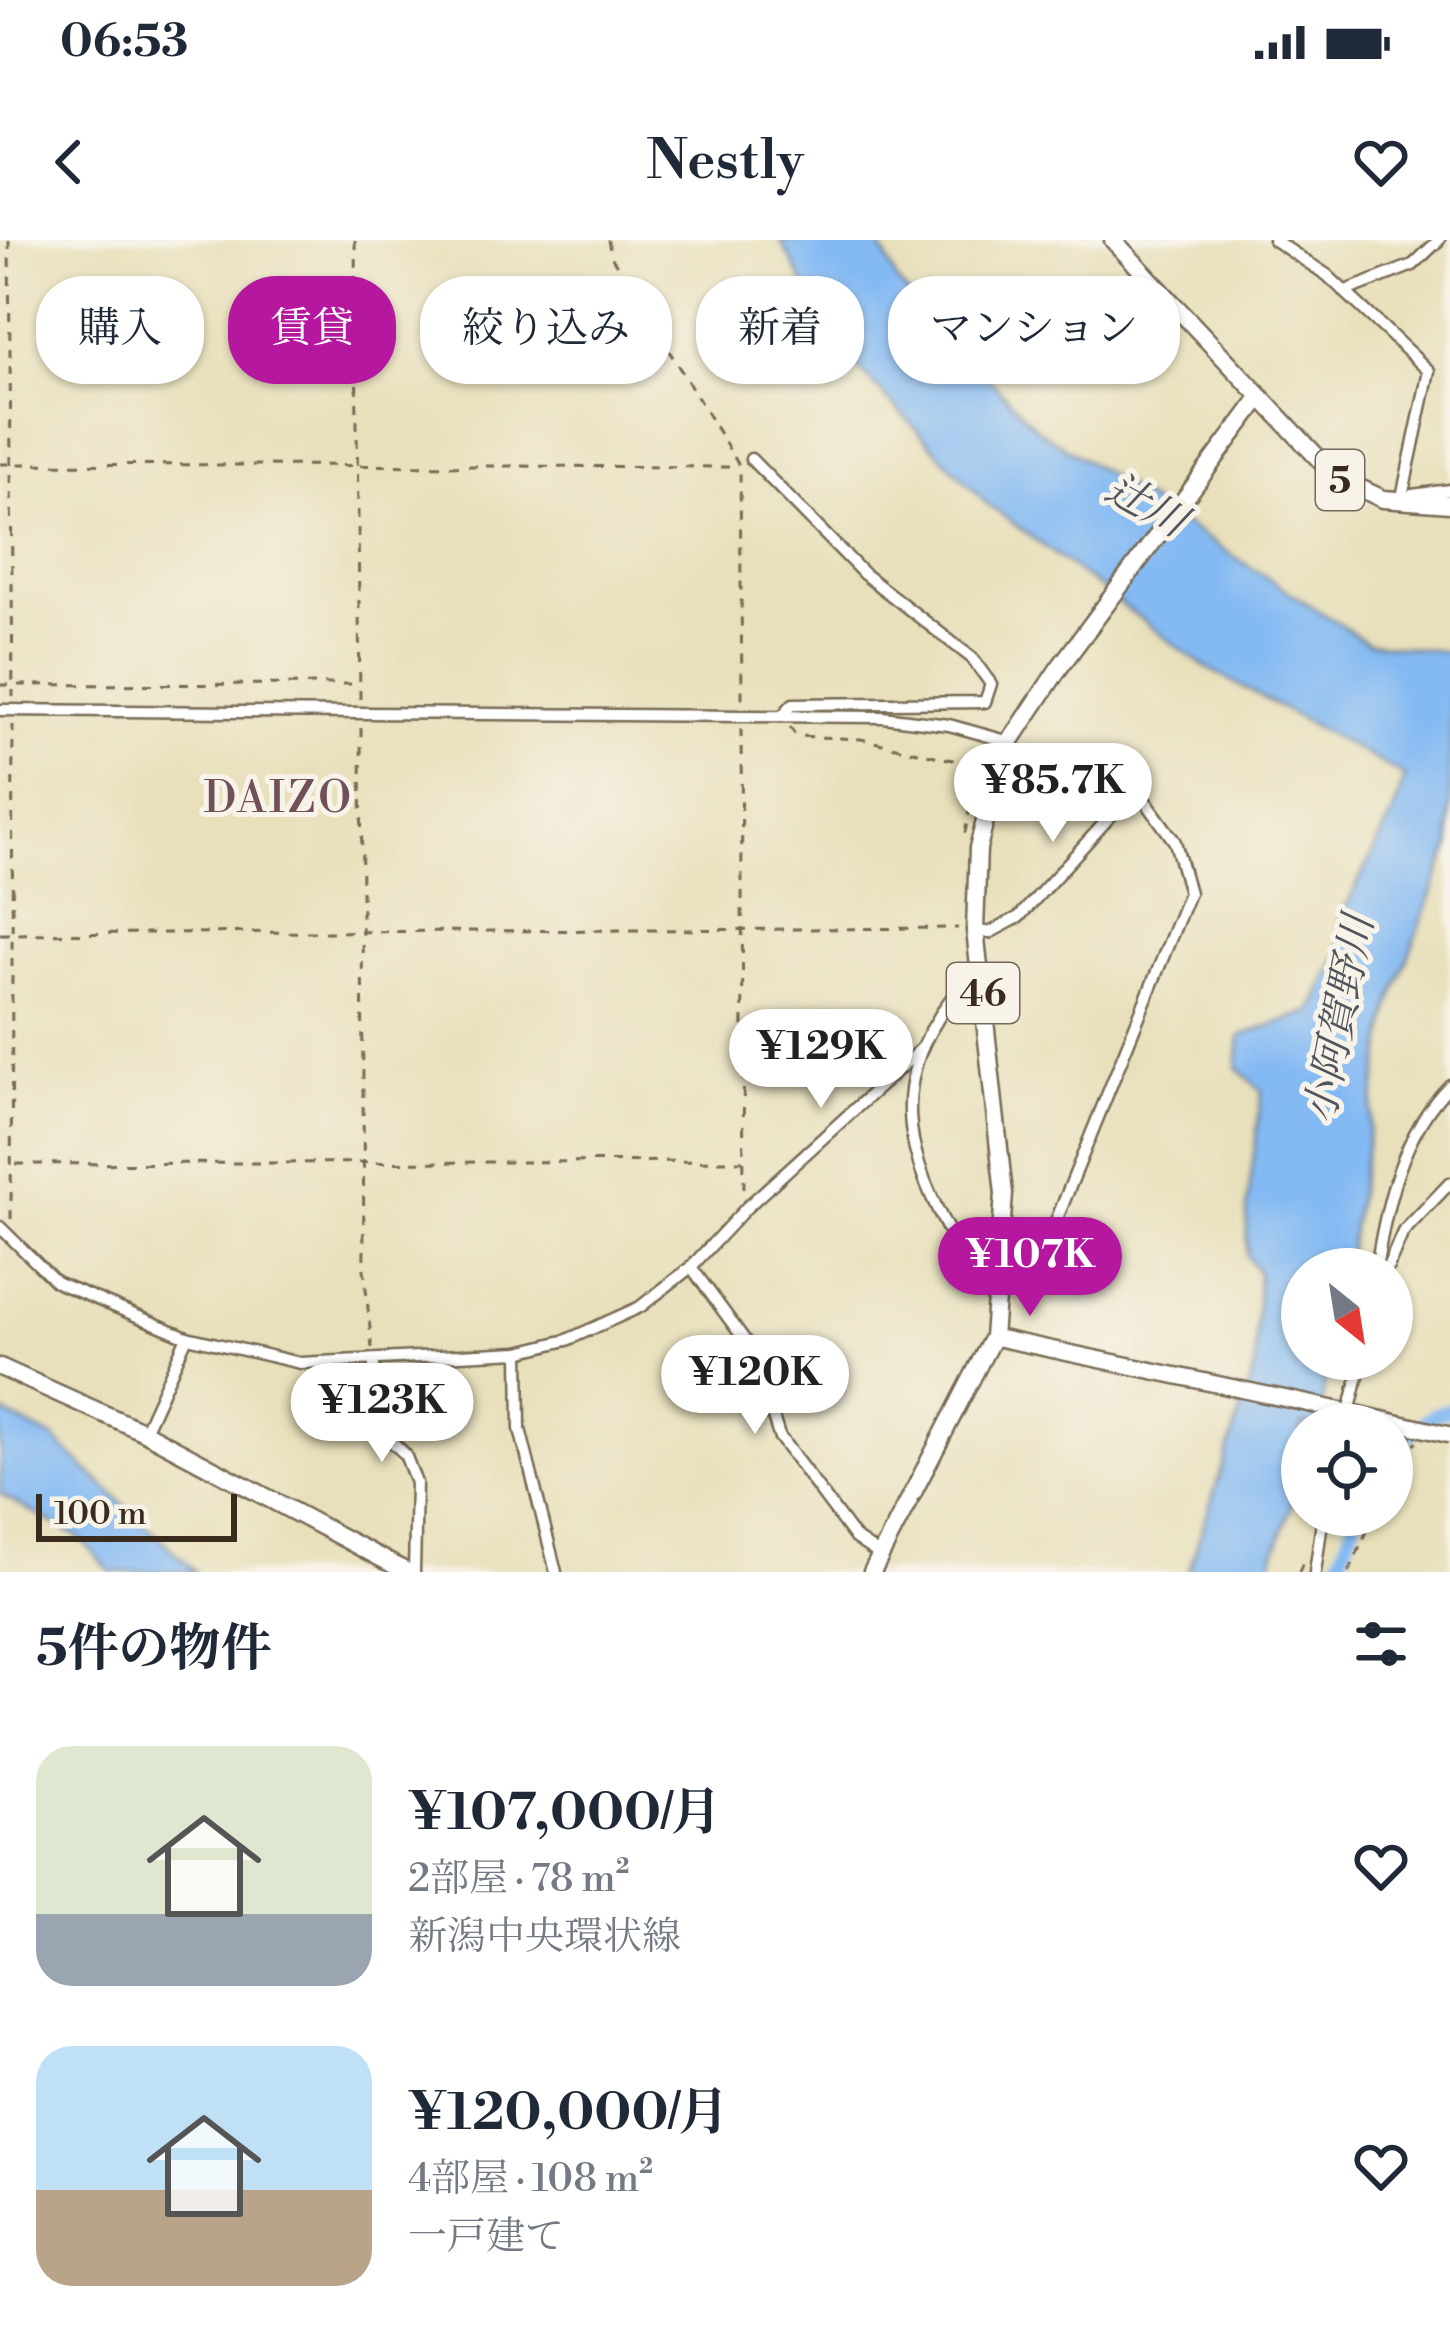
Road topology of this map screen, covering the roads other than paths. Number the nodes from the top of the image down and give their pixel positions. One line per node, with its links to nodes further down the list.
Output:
1 (1113, 240): 5 (main road, 5)
2 (1274, 240): 4 (street)
3 (1439, 240): 4 (street)
4 (1346, 291): 8 (street)
5 (1259, 399): 8 (main road, 5); 12 (main road, 46)
6 (745, 463): 11 (street)
7 (1450, 490): 8 (street)
8 (1404, 501): 9 (main road, 5)
9 (1450, 504)
10 (9, 709): 11 (street)
11 (782, 716): 12 (street)
12 (1010, 742): 13 (main road, 46)
13 (975, 930): 14 (main road, 46); 21 (street)
14 (982, 982): 15 (street); 23 (main road, 46)
15 (922, 1048): 22 (street); 23 (street)
16 (1450, 1085): 19 (street)
17 (1450, 1183): 20 (street)
18 (5, 1230): 24 (street)
19 (1381, 1248)
20 (1396, 1248)
21 (1039, 1263)
22 (691, 1268): 26 (street); 34 (street)
23 (998, 1278): 25 (main road, 46)
24 (187, 1337): 27 (street); 31 (street)
25 (993, 1337): 29 (street); 34 (main road, 46)
26 (519, 1352): 27 (street); 36 (street)
27 (373, 1360): 35 (street)
28 (0, 1367): 31 (main road)
29 (1292, 1404)
30 (1413, 1429): 32 (street, bridge)
31 (144, 1432): 35 (main road)
32 (1450, 1436)
33 (1319, 1536): 37 (street)
34 (876, 1563)
35 (411, 1572)
36 (556, 1572)
37 (1315, 1572)

